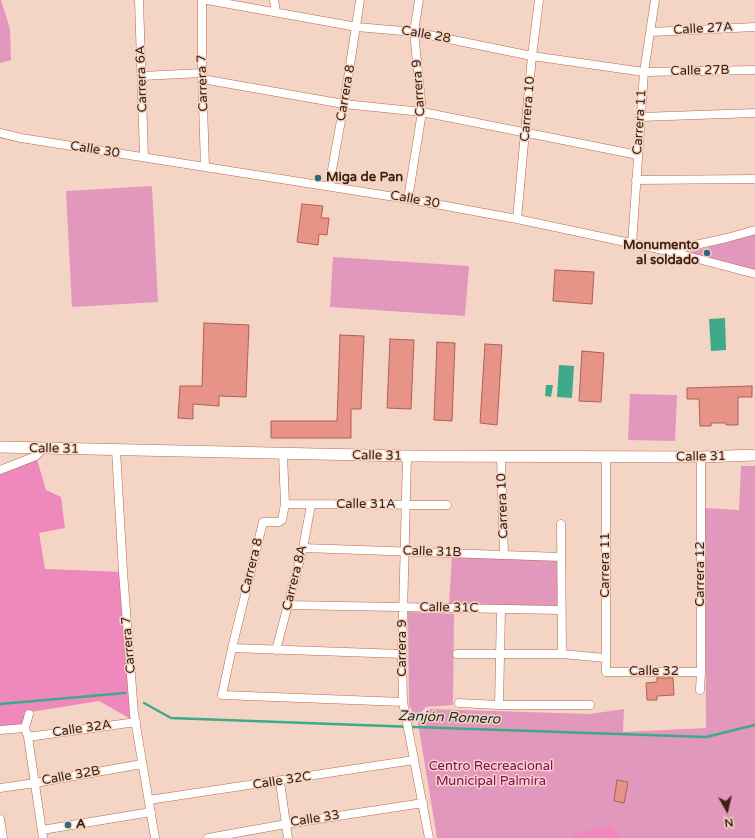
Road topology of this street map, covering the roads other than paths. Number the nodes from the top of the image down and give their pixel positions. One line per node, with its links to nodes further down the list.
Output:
1 (139, 0): 17 (street, Carrera 6A)
2 (202, 0): 18 (street, Carrera 7)
3 (207, 0): 9 (street, Calle 28)
4 (274, 0): 9 (street)
5 (360, 0): 10 (street, Carrera 8)
6 (419, 0): 12 (street, Carrera 9)
7 (539, 0): 14 (street, Carrera 10)
8 (655, 0): 13 (street, Carrera 11)
9 (276, 12): 10 (street, Calle 28)
10 (357, 26): 12 (street, Calle 28); 19 (street, Carrera 8)
11 (755, 27): 13 (street, Calle 27A)
12 (414, 32): 14 (street, Calle 28); 20 (street, Carrera 9)
13 (651, 32): 16 (street, Carrera 11)
14 (532, 56): 16 (street, Calle 28); 24 (street, Carrera 10)
15 (755, 70): 16 (street, Calle 27B)
16 (644, 72): 22 (street, Carrera 11)
17 (142, 76): 18 (street); 26 (street, Carrera 6A)
18 (202, 76): 19 (street); 27 (street, Carrera 7)
19 (344, 104): 20 (street); 30 (street, Carrera 8)
20 (422, 112): 24 (street); 31 (street, Carrera 9)
21 (755, 113): 22 (street)
22 (640, 117): 25 (street, Carrera 11)
23 (0, 133): 26 (street, Calle 30)
24 (526, 133): 25 (street); 32 (street, Carrera 10)
25 (638, 155): 29 (street, Carrera 11)
26 (144, 158): 27 (street, Calle 30)
27 (205, 167): 30 (street, Calle 30)
28 (755, 178): 29 (street)
29 (636, 180): 34 (street, Carrera 11)
30 (329, 186): 31 (street, Calle 30)
31 (408, 199): 32 (street, Calle 30)
32 (517, 219): 34 (street, Calle 30)
33 (755, 230): 35 (street)
34 (632, 244): 35 (street, Calle 30)
35 (668, 251): 36 (street, Calle 30)
36 (755, 274)
37 (0, 448): 38 (main road, Calle 31)
38 (44, 448): 39 (main road, Calle 31); 46 (street)
39 (116, 450): 40 (main road, Calle 31); 75 (street, Carrera 7)
40 (283, 454): 42 (main road, Calle 31); 47 (street, Carrera 8)
41 (755, 455): 45 (main road, Calle 31)
42 (407, 456): 43 (main road, Calle 31); 48 (street, Carrera 9)
43 (502, 457): 44 (main road, Calle 31); 54 (street, Carrera 10)
44 (606, 457): 45 (main road, Calle 31); 66 (street, Carrera 11)
45 (701, 457): 68 (street, Carrera 12)
46 (0, 470)
47 (285, 504): 49 (street, Calle 31A); 60 (street, Carrera 8)
48 (406, 504): 49 (street, Calle 31A); 50 (street, Calle 31A); 53 (street, Carrera 9)
49 (311, 505): 52 (street, Carrera 8A)
50 (447, 505)
51 (561, 524): 55 (street)
52 (303, 548): 53 (street, Calle 31B); 56 (street, Carrera 8A)
53 (405, 551): 54 (street, Calle 31B); 57 (street, Carrera 9)
54 (504, 555): 55 (street, Calle 31B)
55 (562, 557): 59 (street)
56 (288, 605): 57 (street, Calle 31C); 61 (street, Carrera 8A)
57 (403, 607): 58 (street, Calle 31C); 62 (street, Carrera 9)
58 (501, 609): 59 (street, Calle 31C); 64 (street)
59 (561, 610): 65 (street)
60 (232, 648): 61 (street); 70 (street, Carrera 8)
61 (276, 650): 62 (street)
62 (402, 654): 70 (street, Carrera 9)
63 (456, 654): 64 (street)
64 (500, 654): 65 (street); 72 (street)
65 (562, 654): 66 (street)
66 (605, 658): 67 (street, Carrera 11)
67 (606, 672): 68 (street, Calle 32)
68 (701, 672): 69 (street, Carrera 12)
69 (700, 690)
70 (403, 702): 79 (street, Carrera 9)
71 (459, 703): 72 (street)
72 (499, 705): 73 (street)
73 (590, 705)
74 (29, 714): 76 (street)
75 (136, 722): 78 (street, Calle 32A); 80 (street, Carrera 7)
76 (25, 728): 77 (street); 78 (street)
77 (0, 730)
78 (28, 737): 82 (street)
79 (414, 760): 81 (street, Calle 32C); 85 (street, Carrera 9)
80 (142, 764): 82 (street, Calle 32B); 84 (street, Carrera 7)
81 (280, 782): 84 (street, Calle 32C); 88 (street)
82 (35, 783): 83 (street, Calle 32B); 89 (street)
83 (0, 788)
84 (149, 800): 86 (street, Carrera 7)
85 (423, 803): 88 (street, Calle 33); 94 (street, Carrera 9)
86 (151, 812): 89 (street); 91 (street, Carrera 7)
87 (0, 819): 90 (street)
88 (286, 824): 92 (street, Calle 33); 93 (street)
89 (42, 834)
90 (3, 838)
91 (155, 838)
92 (208, 838)
93 (288, 838)
94 (429, 838)

